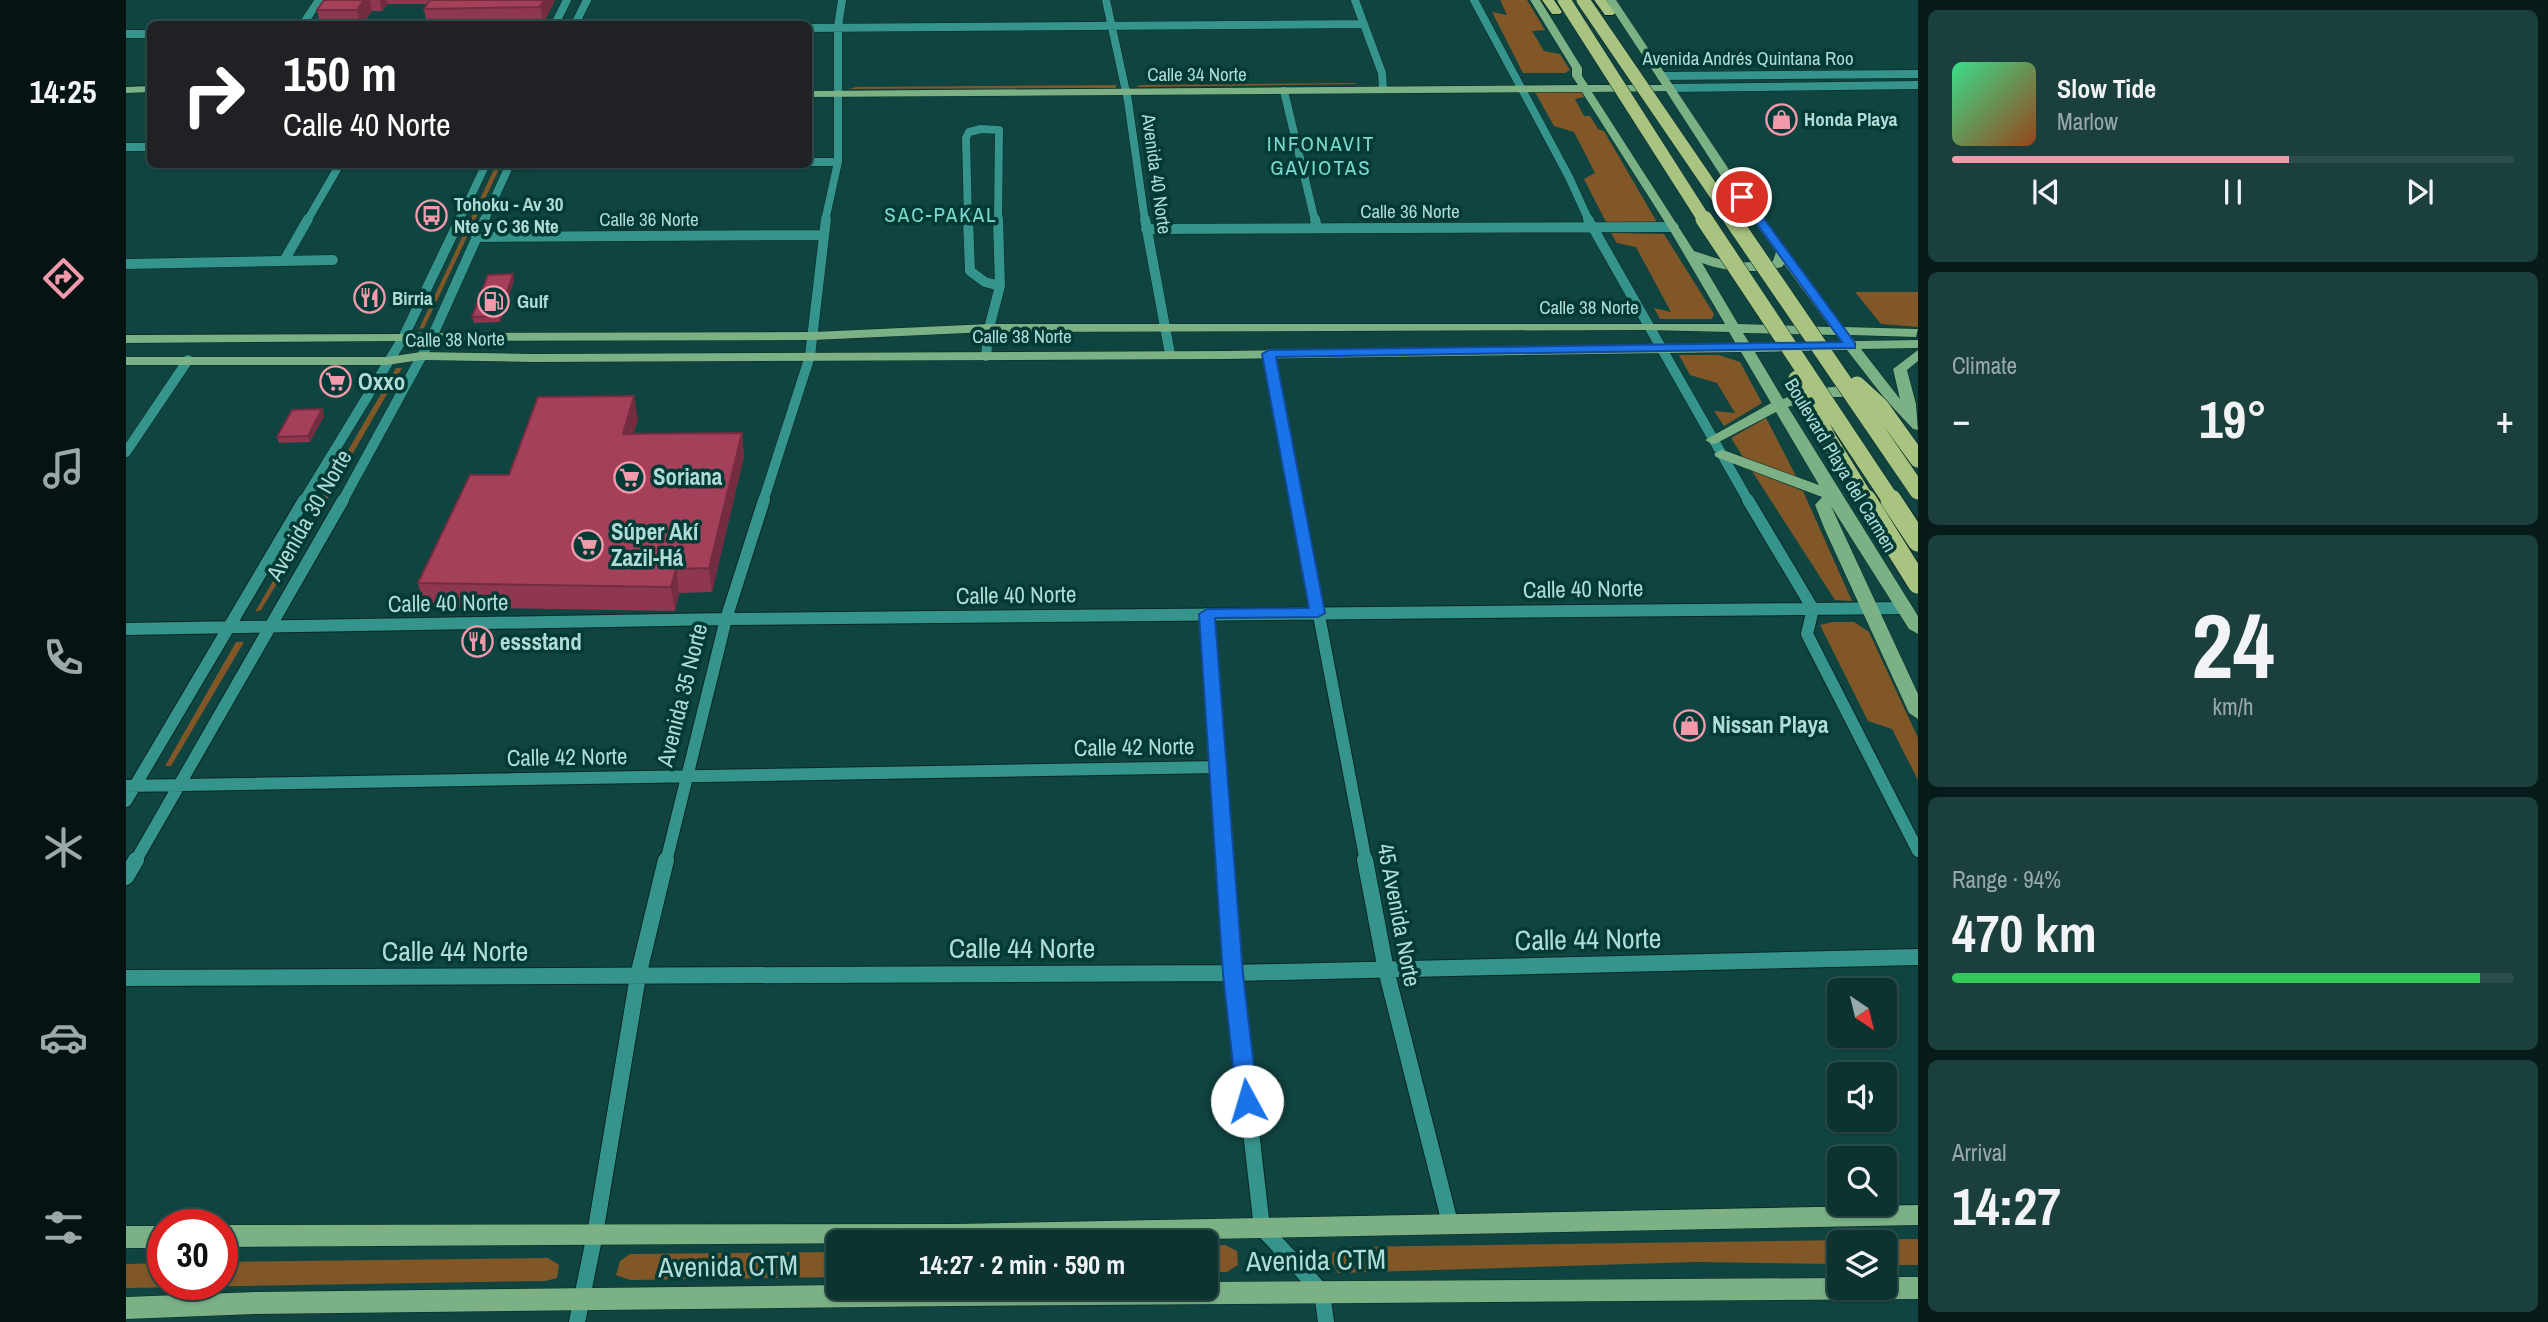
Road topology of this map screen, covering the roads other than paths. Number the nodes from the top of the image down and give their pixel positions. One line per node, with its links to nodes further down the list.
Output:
1 (319, 0): 14 (street)
2 (567, 0): 15 (street)
3 (587, 0): 16 (street)
4 (842, 0): 19 (street)
5 (1106, 0): 18 (street, Avenida 40 Norte)
6 (1355, 0): 17 (street)
7 (1475, 0): 24 (street)
8 (1535, 0): 27 (main road, Boulevard Playa del Carmen)
9 (1548, 0): 12 (highway)
10 (1583, 0): 45 (highway, bridge)
11 (1600, 0): 13 (highway)
12 (1560, 6): 87 (highway, bridge)
13 (1610, 7): 28 (main road); 45 (highway)
14 (305, 21)
15 (556, 21)
16 (576, 21)
17 (1362, 24): 18 (street); 31 (street)
18 (1111, 25): 19 (street); 34 (street, Avenida 40 Norte)
19 (838, 27): 20 (street); 35 (street)
20 (812, 28)
21 (126, 34): 22 (street)
22 (147, 34)
23 (1918, 74): 28 (street, Avenida Andrés Quintana Roo)
24 (1515, 76): 25 (main road); 30 (main road); 36 (street)
25 (1528, 76)
26 (1564, 76): 27 (main road)
27 (1577, 76): 28 (main road, Avenida Andrés Quintana Roo); 37 (main road, Boulevard Playa del Carmen)
28 (1661, 76): 38 (main road)
29 (1489, 77): 31 (main road, Calle 34 Norte)
30 (1502, 77)
31 (1382, 84): 34 (main road, Calle 34 Norte); 36 (main road, Calle 34 Norte); 41 (main road, Calle 34 Norte)
32 (812, 85): 35 (main road, Calle 34 Norte)
33 (1918, 85): 38 (street, Avenida Andrés Quintana Roo)
34 (1125, 87): 35 (main road, Calle 34 Norte); 41 (main road, Calle 34 Norte); 56 (street, Avenida 40 Norte)
35 (837, 88): 42 (main road, Calle 34 Norte); 49 (street, Avenida 35 Norte)
36 (1521, 88): 37 (main road, Calle 34 Norte); 55 (street)
37 (1585, 88): 38 (main road, Avenida Andrés Quintana Roo); 53 (main road, Boulevard Playa del Carmen)
38 (1669, 88): 59 (main road)
39 (147, 89): 40 (main road)
40 (126, 90)
41 (1284, 91): 54 (street)
42 (812, 93)
43 (126, 100): 44 (main road)
44 (147, 100)
45 (1683, 143): 85 (highway, bridge)
46 (126, 147): 47 (street)
47 (147, 147)
48 (812, 162): 49 (street)
49 (838, 162): 57 (street, Avenida 35 Norte)
50 (338, 168): 62 (street)
51 (484, 168): 73 (street, Avenida 30 Norte)
52 (508, 168): 58 (street, Avenida 30 Norte)
53 (1674, 227): 55 (street, Calle 36 Norte); 60 (main road, Boulevard Playa del Carmen)
54 (1317, 228): 55 (street, Calle 36 Norte); 56 (street, Calle 36 Norte)
55 (1592, 228): 65 (street)
56 (1146, 229): 66 (street, Avenida 40 Norte)
57 (822, 235): 58 (street, Calle 36 Norte); 71 (street, Avenida 35 Norte)
58 (476, 237): 72 (street, Avenida 30 Norte)
59 (1783, 251): 60 (main road); 69 (main road)
60 (1687, 252): 68 (main road, Boulevard Playa del Carmen)
61 (333, 260): 62 (street)
62 (284, 261): 63 (street)
63 (126, 264)
64 (1000, 286): 64 (street); 67 (street)
65 (1648, 326): 66 (main road, Calle 38 Norte); 68 (main road, Calle 38 Norte); 77 (street)
66 (1165, 327): 67 (main road, Calle 38 Norte); 79 (street, Avenida 40 Norte)
67 (989, 328): 71 (main road, Calle 38 Norte); 84 (street)
68 (1734, 328): 69 (main road, Calle 38 Norte); 78 (main road, Boulevard Playa del Carmen)
69 (1840, 332): 70 (main road, Calle 38 Norte); 76 (main road)
70 (1918, 333)
71 (813, 336): 72 (main road, Calle 38 Norte); 83 (street, Avenida 35 Norte)
72 (432, 337): 73 (street, Calle 38 Norte); 82 (street, Avenida 30 Norte)
73 (403, 338): 74 (main road, Calle 38 Norte); 89 (street, Avenida 30 Norte)
74 (126, 339)
75 (1918, 344): 76 (main road, Calle 38 Norte)
76 (1851, 346): 78 (main road, Calle 38 Norte); 91 (main road)
77 (1660, 349): 78 (main road, Calle 38 Norte); 80 (main road, Calle 38 Norte); 92 (street)
78 (1747, 349): 90 (main road, Boulevard Playa del Carmen)
79 (1170, 354): 80 (main road, Calle 38 Norte); 84 (main road, Calle 38 Norte)
80 (1269, 354): 102 (street)
81 (1918, 354): 91 (main road)
82 (421, 356): 83 (main road, Calle 38 Norte); 89 (main road, Calle 38 Norte); 106 (street, Avenida 30 Norte)
83 (810, 356): 84 (main road, Calle 38 Norte); 104 (street, Avenida 35 Norte)
84 (986, 356)
85 (1828, 357): 94 (highway, bridge); 95 (highway, bridge)
86 (188, 360): 88 (main road, Calle 38 Norte); 89 (main road, Calle 38 Norte); 93 (street)
87 (1796, 360): 97 (highway, bridge); 98 (highway, bridge)
88 (126, 361)
89 (387, 361): 105 (street, Avenida 30 Norte)
90 (1778, 403): 91 (main road); 92 (main road); 96 (main road, Boulevard Playa del Carmen)
91 (1914, 421)
92 (1717, 447): 96 (main road); 101 (street)
93 (126, 452)
94 (1918, 459)
95 (1918, 491)
96 (1833, 496): 99 (main road, Boulevard Playa del Carmen); 100 (main road)
97 (1918, 541)
98 (1918, 583)
99 (1906, 608): 100 (street, Calle 40 Norte); 108 (main road, Boulevard Playa del Carmen)
100 (1870, 609): 101 (street, Calle 40 Norte); 109 (main road)
101 (1813, 610): 102 (street, Calle 40 Norte); 115 (street)
102 (1318, 613): 103 (street, Calle 40 Norte); 118 (street, 45 Avenida Norte)
103 (1207, 614): 104 (street, Calle 40 Norte); 110 (street)
104 (726, 619): 106 (street, Calle 40 Norte); 111 (street, Avenida 35 Norte)
105 (229, 627): 106 (street, Calle 40 Norte); 107 (street, Calle 40 Norte); 113 (street, Avenida 30 Norte)
106 (271, 628): 112 (street, Avenida 30 Norte)
107 (126, 629)
108 (1918, 629)
109 (1918, 713)
110 (1219, 767): 111 (street, Calle 42 Norte); 119 (street)
111 (687, 776): 112 (street, Calle 42 Norte); 120 (street, Avenida 35 Norte)
112 (179, 783): 113 (street, Calle 42 Norte); 116 (street, Avenida 30 Norte)
113 (130, 786): 114 (street, Avenida 30 Norte)
114 (126, 801)
115 (1918, 850)
116 (126, 877)
117 (1918, 957): 118 (street, Calle 44 Norte)
118 (1386, 970): 119 (street, Calle 44 Norte); 123 (street, 45 Avenida Norte)
119 (1233, 974): 120 (street, Calle 44 Norte); 124 (street)
120 (638, 976): 121 (street, Calle 44 Norte); 125 (street, Avenida 35 Norte)
121 (126, 978)
122 (1918, 1215): 123 (main road, Avenida CTM)
123 (1450, 1223): 124 (main road, Avenida CTM)
124 (1262, 1228): 125 (main road, Avenida CTM); 130 (street)
125 (595, 1234): 126 (main road, Avenida CTM); 132 (street, Avenida 35 Norte)
126 (238, 1236)
127 (126, 1237): 128 (main road)
128 (147, 1237)
129 (1918, 1288): 130 (main road, Avenida CTM)
130 (1322, 1292): 132 (main road, Avenida CTM); 133 (street)
131 (126, 1308): 132 (main road, Avenida CTM)
132 (580, 1310)
133 (1326, 1322)

